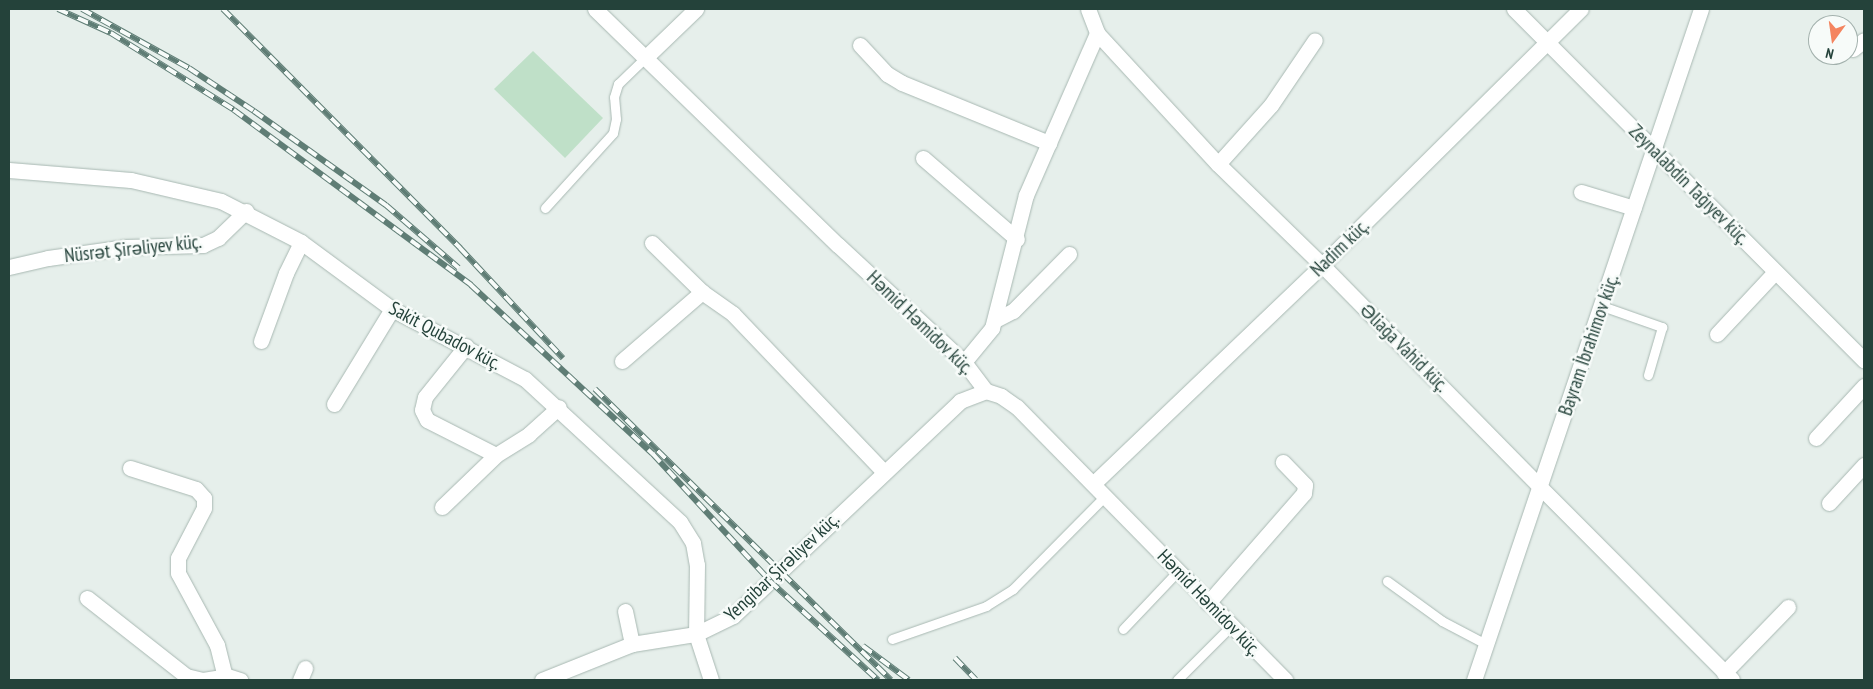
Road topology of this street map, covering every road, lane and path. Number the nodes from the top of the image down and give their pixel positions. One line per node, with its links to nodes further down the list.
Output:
1 (595, 9): 11 (street, Həmid Həmidov küç.)
2 (696, 9): 11 (street)
3 (1088, 9): 7 (street, Əliağa Vahid küç.)
4 (1514, 9): 9 (street, Zeynalabdin Tağıyev küç.)
5 (1581, 9): 9 (street, Nadim küç.)
6 (1701, 9): 13 (street, Bayram İbrahimov küç.)
7 (1097, 33): 12 (street); 15 (street, Əliağa Vahid küç.)
8 (1315, 40): 15 (street)
9 (1548, 42): 13 (street, Zeynalabdin Tağıyev küç.); 25 (street, Nadim küç.)
10 (860, 46): 12 (street)
11 (645, 58): 18 (lane); 37 (street, Həmid Həmidov küç.)
12 (1049, 143): 21 (street)
13 (1655, 152): 19 (street, Bayram İbrahimov küç.); 27 (street, Zeynalabdin Tağıyev küç.)
14 (923, 158): 21 (street)
15 (1218, 164): 25 (street, Əliağa Vahid küç.)
16 (9, 170): 20 (street, Sakit Qubadov küç.)
17 (1581, 192): 19 (street)
18 (545, 208)
19 (1634, 208): 29 (street, Bayram İbrahimov küç.)
20 (246, 211): 22 (street, Sakit Qubadov küç.); 26 (street, Nüsrət Şirəliyev küç.)
21 (1017, 238): 31 (street)
22 (301, 242): 30 (street, Sakit Qubadov küç.); 33 (street)
23 (652, 243): 28 (street)
24 (1068, 254): 31 (street)
25 (1322, 265): 49 (street, Nadim küç.); 50 (street, Əliağa Vahid küç.)
26 (9, 267)
27 (1775, 272): 32 (street); 35 (street, Zeynalabdin Tağıyev küç.)
28 (702, 292): 36 (street); 48 (street)
29 (1602, 306): 38 (lane); 50 (street, Bayram İbrahimov küç.)
30 (392, 309): 34 (street, Sakit Qubadov küç.); 41 (street)
31 (995, 320): 37 (street)
32 (1717, 334)
33 (261, 341)
34 (466, 346): 42 (street, Sakit Qubadov küç.); 44 (street)
35 (1864, 360)
36 (622, 361)
37 (964, 362): 40 (street, Həmid Həmidov küç.)
38 (1648, 375)
39 (1864, 386): 43 (street)
40 (986, 391): 48 (street, Yengibar Şirəliyev küç.); 49 (street, Həmid Həmidov küç.)
41 (334, 404)
42 (559, 407): 44 (street); 62 (street, Sakit Qubadov küç.)
43 (1816, 438)
44 (496, 455): 53 (street)
45 (1283, 462): 57 (street)
46 (1864, 466): 52 (street)
47 (130, 468): 67 (street)
48 (883, 471): 62 (street, Yengibar Şirəliyev küç.)
49 (1094, 483): 51 (street, Həmid Həmidov küç.)
50 (1540, 487): 65 (street, Bayram İbrahimov küç.); 66 (street, Əliağa Vahid küç.)
51 (1106, 495): 54 (street, Həmid Həmidov küç.); 63 (lane)
52 (1829, 503)
53 (442, 508)
54 (1177, 572): 57 (street, Həmid Həmidov küç.); 61 (lane)
55 (1386, 582): 65 (lane)
56 (87, 598): 68 (street)
57 (1208, 603): 60 (street, Həmid Həmidov küç.)
58 (1788, 607): 66 (street)
59 (625, 611): 64 (street)
60 (1231, 626): 71 (lane); 72 (street, Həmid Həmidov küç.)
61 (1123, 629)
62 (696, 634): 64 (street, Yengibar Şirəliyev küç.); 70 (street, Sakit Qubadov küç.)
63 (892, 639)
64 (632, 644): 69 (street, Yengibar Şirəliyev küç.)
65 (1486, 644): 73 (street, Bayram İbrahimov küç.)
66 (1728, 676)
67 (231, 679): 68 (street)
68 (202, 680)
69 (542, 680)
70 (711, 680)
71 (1178, 680)
72 (1285, 680)
73 (1474, 680)

